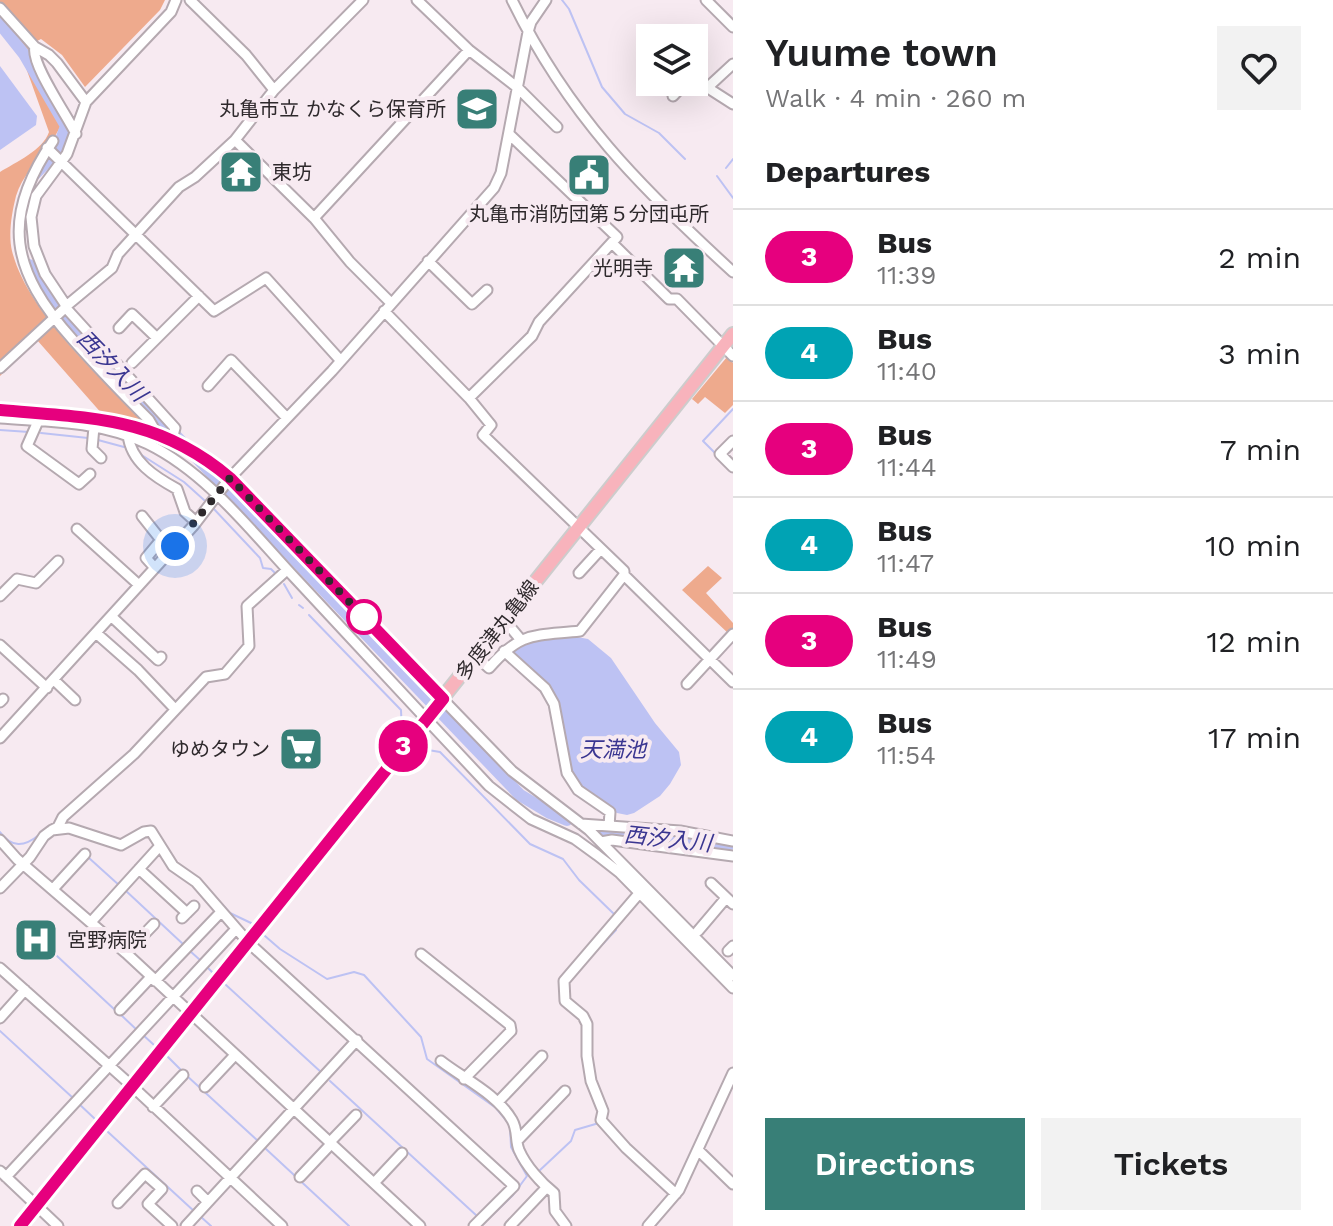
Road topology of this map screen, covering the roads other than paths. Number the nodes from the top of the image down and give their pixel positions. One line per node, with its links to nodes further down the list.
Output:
1 (176, 0): 18 (street)
2 (190, 0): 17 (street)
3 (363, 0): 17 (street)
4 (417, 0): 12 (street)
5 (512, 0): 10 (street)
6 (546, 0): 10 (street)
7 (706, 0): 9 (street)
8 (0, 8): 11 (street)
9 (733, 27)
10 (528, 32): 15 (street); 29 (street)
11 (35, 47): 18 (street); 21 (street)
12 (469, 50): 15 (street); 25 (street)
13 (733, 64): 14 (street)
14 (708, 87)
15 (518, 88): 20 (street); 22 (street)
16 (708, 89): 19 (street)
17 (274, 90): 23 (street)
18 (86, 102): 21 (street)
19 (733, 104)
20 (557, 127)
21 (76, 134): 24 (street)
22 (509, 134): 27 (street); 28 (street)
23 (235, 140): 25 (street); 26 (street)
24 (60, 161): 26 (street); 33 (street); 34 (street)
25 (314, 218): 32 (street)
26 (136, 235): 31 (street); 33 (street)
27 (613, 244): 38 (street); 44 (street)
28 (428, 261): 30 (street); 32 (street)
29 (733, 272)
30 (487, 290)
31 (199, 296): 37 (street); 40 (street)
32 (387, 307): 40 (street); 44 (street)
33 (65, 308): 34 (street); 52 (street)
34 (53, 320): 42 (street); 50 (street)
35 (119, 328): 37 (street)
36 (733, 334): 38 (main road, 多度津丸亀線)
37 (157, 338): 41 (street)
38 (723, 346): 39 (street); 60 (main road, 多度津丸亀線)
39 (733, 356)
40 (341, 361): 48 (street)
41 (132, 363)
42 (0, 368)
43 (208, 386): 48 (street)
44 (469, 398): 60 (street)
45 (0, 410): 47 (street)
46 (0, 418): 47 (street)
47 (39, 418): 49 (street); 50 (street); 56 (street)
48 (287, 418): 57 (street)
49 (94, 427): 51 (street); 54 (street)
50 (158, 433): 52 (street)
51 (128, 435): 57 (street); 59 (street)
52 (172, 440): 57 (street)
53 (733, 441): 55 (street)
54 (101, 458)
55 (733, 467)
56 (90, 474)
57 (223, 487): 59 (street); 65 (street); 85 (street)
58 (142, 516): 64 (street)
59 (196, 522): 64 (street)
60 (577, 527): 62 (street); 71 (main road, 多度津丸亀線)
61 (77, 529): 68 (street)
62 (601, 549): 66 (street); 67 (street)
63 (58, 561): 69 (street)
64 (155, 568): 68 (street)
65 (287, 570): 84 (street); 85 (street)
66 (579, 573)
67 (624, 575): 74 (street); 79 (street)
68 (139, 585): 70 (street)
69 (0, 596)
70 (111, 616): 72 (street); 77 (street)
71 (505, 621): 74 (street); 78 (main road, 多度津丸亀線)
72 (96, 633): 81 (street); 84 (street)
73 (733, 634): 79 (street)
74 (521, 640): 76 (street)
75 (0, 645): 81 (street)
76 (504, 651): 78 (street); 89 (street)
77 (161, 657)
78 (477, 657): 85 (main road, 多度津丸亀線)
79 (710, 659): 80 (street); 82 (street)
80 (733, 682)
81 (50, 684): 83 (street); 86 (street)
82 (687, 684)
83 (75, 700)
84 (175, 709): 88 (street)
85 (434, 709): 87 (street); 101 (street); 109 (main road, 多度津丸亀線)
86 (0, 738)
87 (581, 824): 89 (street); 92 (street)
88 (58, 825): 96 (street); 103 (street)
89 (609, 826): 91 (street)
90 (0, 840): 96 (street)
91 (733, 841)
92 (601, 842): 95 (street); 101 (street)
93 (158, 848): 97 (street)
94 (85, 854): 100 (street)
95 (733, 856)
96 (23, 862): 99 (street); 100 (street)
97 (139, 869): 104 (street); 105 (street)
98 (711, 883): 102 (street)
99 (0, 888)
100 (53, 889): 105 (street)
101 (642, 890): 113 (street); 115 (street); 147 (street)
102 (730, 901): 108 (street)
103 (221, 912): 107 (street); 114 (street)
104 (188, 913)
105 (91, 922): 110 (street)
106 (154, 924): 110 (street)
107 (236, 929): 109 (street); 117 (street)
108 (698, 931)
109 (248, 942): 119 (main road, 多度津丸亀線); 121 (street)
110 (126, 953): 114 (street)
111 (421, 954): 128 (street)
112 (0, 968): 116 (street)
113 (733, 976)
114 (153, 979): 117 (street); 118 (street)
115 (733, 988)
116 (25, 990): 120 (street); 125 (street)
117 (172, 997): 119 (street); 125 (street)
118 (120, 1010)
119 (191, 1015): 122 (street); 129 (main road, 多度津丸亀線)
120 (0, 1018)
121 (357, 1040): 134 (street); 157 (street)
122 (235, 1055): 130 (street); 134 (street)
123 (542, 1056): 132 (street)
124 (441, 1061): 128 (street)
125 (109, 1065): 129 (street); 140 (street)
126 (733, 1073): 138 (street)
127 (183, 1075): 133 (street)
128 (464, 1079): 132 (street)
129 (132, 1086): 133 (street); 150 (main road, 多度津丸亀線)
130 (205, 1087)
131 (565, 1091): 136 (street)
132 (498, 1102): 136 (street)
133 (153, 1107): 142 (street)
134 (294, 1110): 137 (street); 142 (street)
135 (356, 1115): 137 (street)
136 (518, 1140): 145 (street)
137 (331, 1143): 141 (street); 143 (street)
138 (698, 1150): 144 (street); 147 (street)
139 (402, 1153): 143 (street)
140 (3, 1174): 150 (street)
141 (300, 1177)
142 (228, 1178): 148 (street); 155 (street)
143 (374, 1183): 156 (street)
144 (733, 1184)
145 (547, 1187): 158 (street); 159 (street)
146 (197, 1191): 148 (street)
147 (676, 1194): 160 (street)
148 (208, 1202): 154 (street)
149 (118, 1203): 153 (street)
150 (37, 1205): 151 (main road, 多度津丸亀線); 152 (street)
151 (21, 1226)
152 (58, 1226)
153 (172, 1226)
154 (186, 1226)
155 (282, 1226)
156 (420, 1226)
157 (474, 1226)
158 (510, 1226)
159 (566, 1226)
160 (648, 1226)

